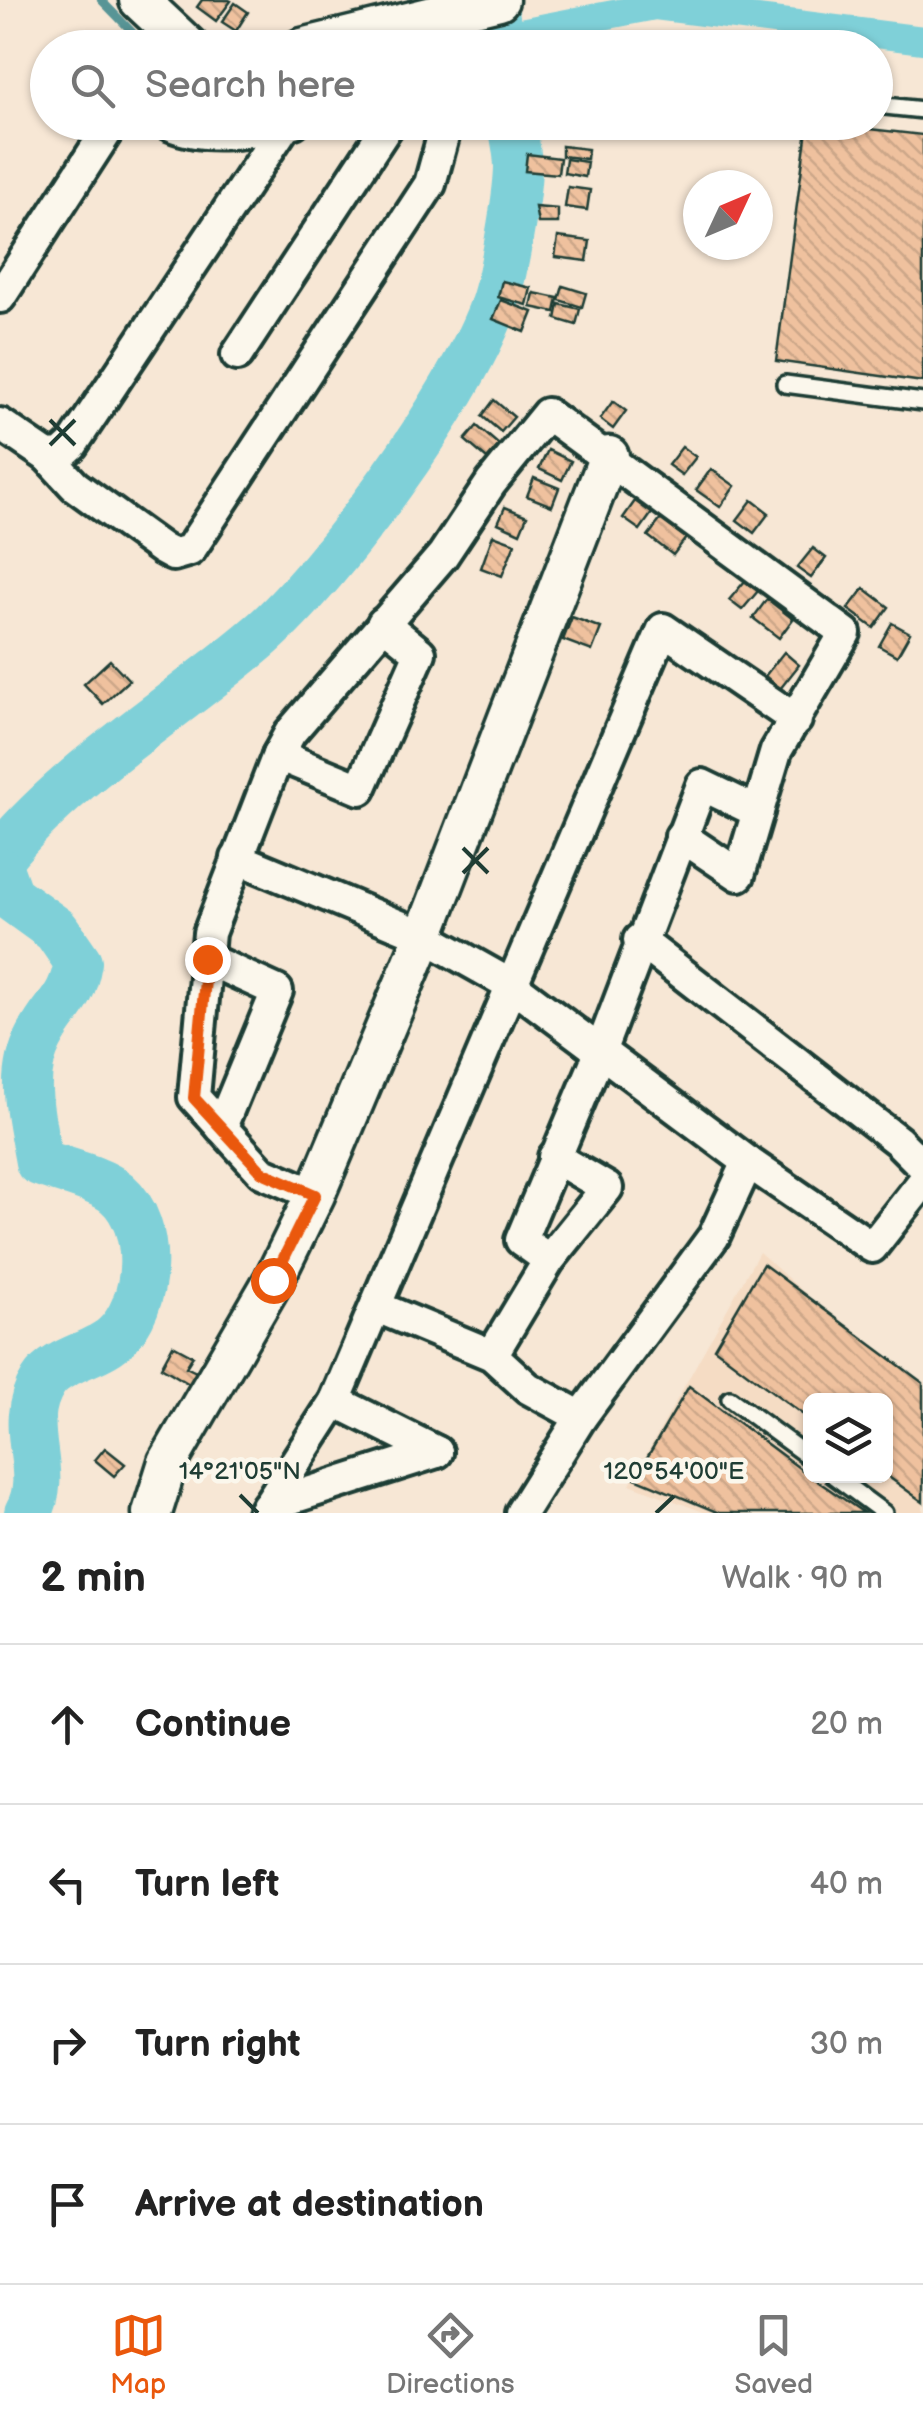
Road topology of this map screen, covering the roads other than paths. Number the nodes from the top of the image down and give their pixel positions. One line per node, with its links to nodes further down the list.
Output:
1 (139, 0): 3 (street)
2 (481, 5): 4 (street)
3 (171, 30)
4 (377, 30)
5 (893, 107): 6 (lane)
6 (923, 110)
7 (102, 140): 11 (street)
8 (278, 140): 16 (street)
9 (378, 140): 12 (street)
10 (442, 140): 16 (street)
11 (0, 297)
12 (238, 355)
13 (785, 384): 14 (lane)
14 (923, 402)
15 (0, 424): 16 (street)
16 (47, 456)
17 (610, 456): 18 (street); 19 (street); 24 (street)
18 (383, 623): 20 (street); 20 (street)
19 (796, 720): 21 (street); 27 (street)
20 (278, 755): 23 (street)
21 (758, 812): 22 (street); 22 (street)
22 (681, 836): 25 (street)
23 (237, 858): 24 (street); 26 (street)
24 (424, 936): 27 (street); 34 (street)
25 (639, 940): 28 (street); 32 (street)
26 (207, 959): 29 (street); 29 (street)
27 (514, 986): 28 (street); 36 (street)
28 (600, 1052): 30 (street); 31 (street)
29 (221, 1127): 34 (street)
30 (554, 1158): 35 (street); 35 (street)
31 (748, 1162): 33 (street); 40 (street)
32 (923, 1166)
33 (923, 1182)
34 (315, 1195): 44 (street)
35 (549, 1260): 37 (street)
36 (377, 1308): 37 (street); 39 (street)
37 (492, 1354): 40 (street)
38 (730, 1398): 41 (lane)
39 (335, 1401): 43 (street); 43 (street)
40 (582, 1417): 45 (street)
41 (803, 1453)
42 (843, 1483): 46 (lane)
43 (265, 1510)
44 (152, 1513)
45 (521, 1513)
46 (884, 1513)

